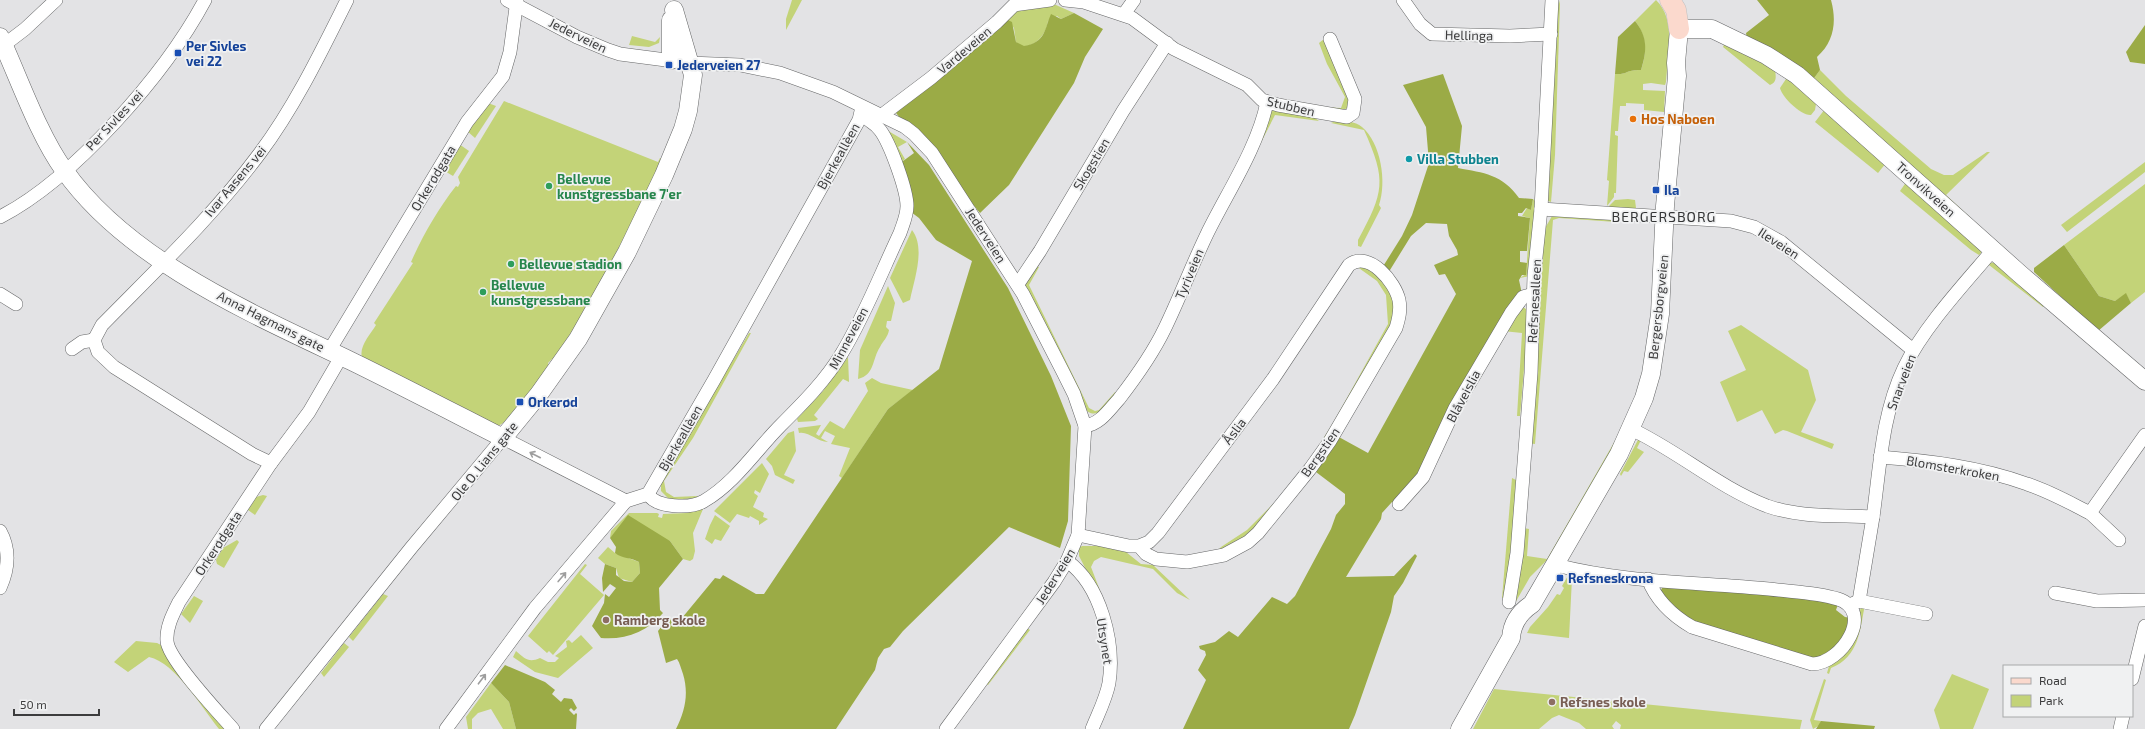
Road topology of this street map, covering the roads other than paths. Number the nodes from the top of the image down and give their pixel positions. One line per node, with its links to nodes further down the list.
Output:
1 (56, 0): 18 (street, Anna Hagmans gate)
2 (206, 0): 25 (street, Per Sivles vei)
3 (347, 0): 31 (street, Ivar Aasens vei)
4 (1050, 0): 12 (street, Vardeveien)
5 (1065, 0): 14 (street, Stubben)
6 (1134, 0): 14 (street)
7 (1403, 0): 16 (street, Hellinga)
8 (1552, 0): 16 (street, Refsnesalleen)
9 (1670, 0): 15 (main road)
10 (1682, 0): 15 (main road)
11 (514, 2): 20 (street, Jederveien); 39 (street, Orkerødgata)
12 (1010, 3): 24 (street, Vardeveien)
13 (674, 5): 20 (street, Ole O. Lians gate); 21 (street, Ole O. Lians gate)
14 (1124, 14): 19 (street, Stubben)
15 (1684, 28): 27 (street, Bergersborgveien); 29 (street, Tronvikveien)
16 (1551, 34): 26 (street, Refsnesalleen)
17 (1330, 39): 22 (street, Stubben)
18 (2, 41): 25 (street, Anna Hagmans gate)
19 (1167, 44): 22 (street, Stubben); 32 (street, Skogstien)
20 (670, 60): 21 (street, Jederveien)
21 (689, 63): 23 (street, Jederveien); 44 (street, Ole O. Lians gate)
22 (1267, 102): 41 (street, Tyriveien)
23 (862, 107): 24 (street, Jederveien); 47 (street, Bjerkeallèen); 47 (street, Minneveien)
24 (882, 115): 32 (street, Jederveien)
25 (64, 171): 28 (street, Per Sivles vei); 31 (street, Anna Hagmans gate)
26 (1541, 208): 27 (street, Ileveien); 34 (street, Refsnesalleen)
27 (1665, 216): 38 (street, Ileveien); 42 (street, Bergersborgveien)
28 (0, 217)
29 (1993, 250): 38 (street, Snarveien); 40 (street, Tronvikveien)
30 (1359, 261): 55 (street, Åslia); 55 (street, Bergstien)
31 (163, 262): 36 (street, Ivar Aasens vei); 39 (street, Anna Hagmans gate)
32 (1018, 284): 41 (street, Jederveien)
33 (0, 294): 35 (street)
34 (1534, 294): 49 (street, Blåveislia); 62 (street, Refsnesalleen)
35 (16, 304)
36 (94, 340): 37 (street); 46 (street)
37 (72, 349)
38 (1913, 350): 45 (street, Snarveien)
39 (335, 354): 44 (street, Anna Hagmans gate); 46 (street, Orkerødgata)
40 (2145, 381)
41 (1085, 426): 53 (street, Jederveien)
42 (1631, 429): 51 (street); 57 (street, Bergersborgveien)
43 (2145, 435): 50 (street)
44 (503, 438): 48 (street, Anna Hagmans gate, one-way to 44); 69 (street, Ole O. Lians gate)
45 (1880, 457): 50 (street, Blomsterkroken); 51 (street, Snarveien)
46 (271, 463): 68 (street, Orkerødgata)
47 (648, 494): 48 (street)
48 (626, 501): 70 (street, one-way to 48)
49 (1398, 504)
50 (2090, 513): 54 (street, Blomsterkroken)
51 (1873, 517): 63 (street, Snarveien)
52 (0, 531): 59 (street)
53 (1078, 535): 55 (street); 56 (street, Jederveien)
54 (2119, 540)
55 (1139, 546)
56 (1067, 560): 71 (street, Jederveien); 72 (street, Utsynet)
57 (1556, 565): 58 (street); 73 (street, Bergersborgveien)
58 (1648, 579): 63 (street); 63 (street)
59 (0, 588)
60 (2055, 593): 61 (street)
61 (2145, 600)
62 (1509, 602)
63 (1855, 603): 64 (street)
64 (1926, 614)
65 (2145, 626): 66 (street)
66 (2133, 675)
67 (2123, 717): 74 (street)
68 (233, 729)
69 (266, 729)
70 (446, 729)
71 (946, 729)
72 (1092, 729)
73 (1460, 729)
74 (2120, 729)

